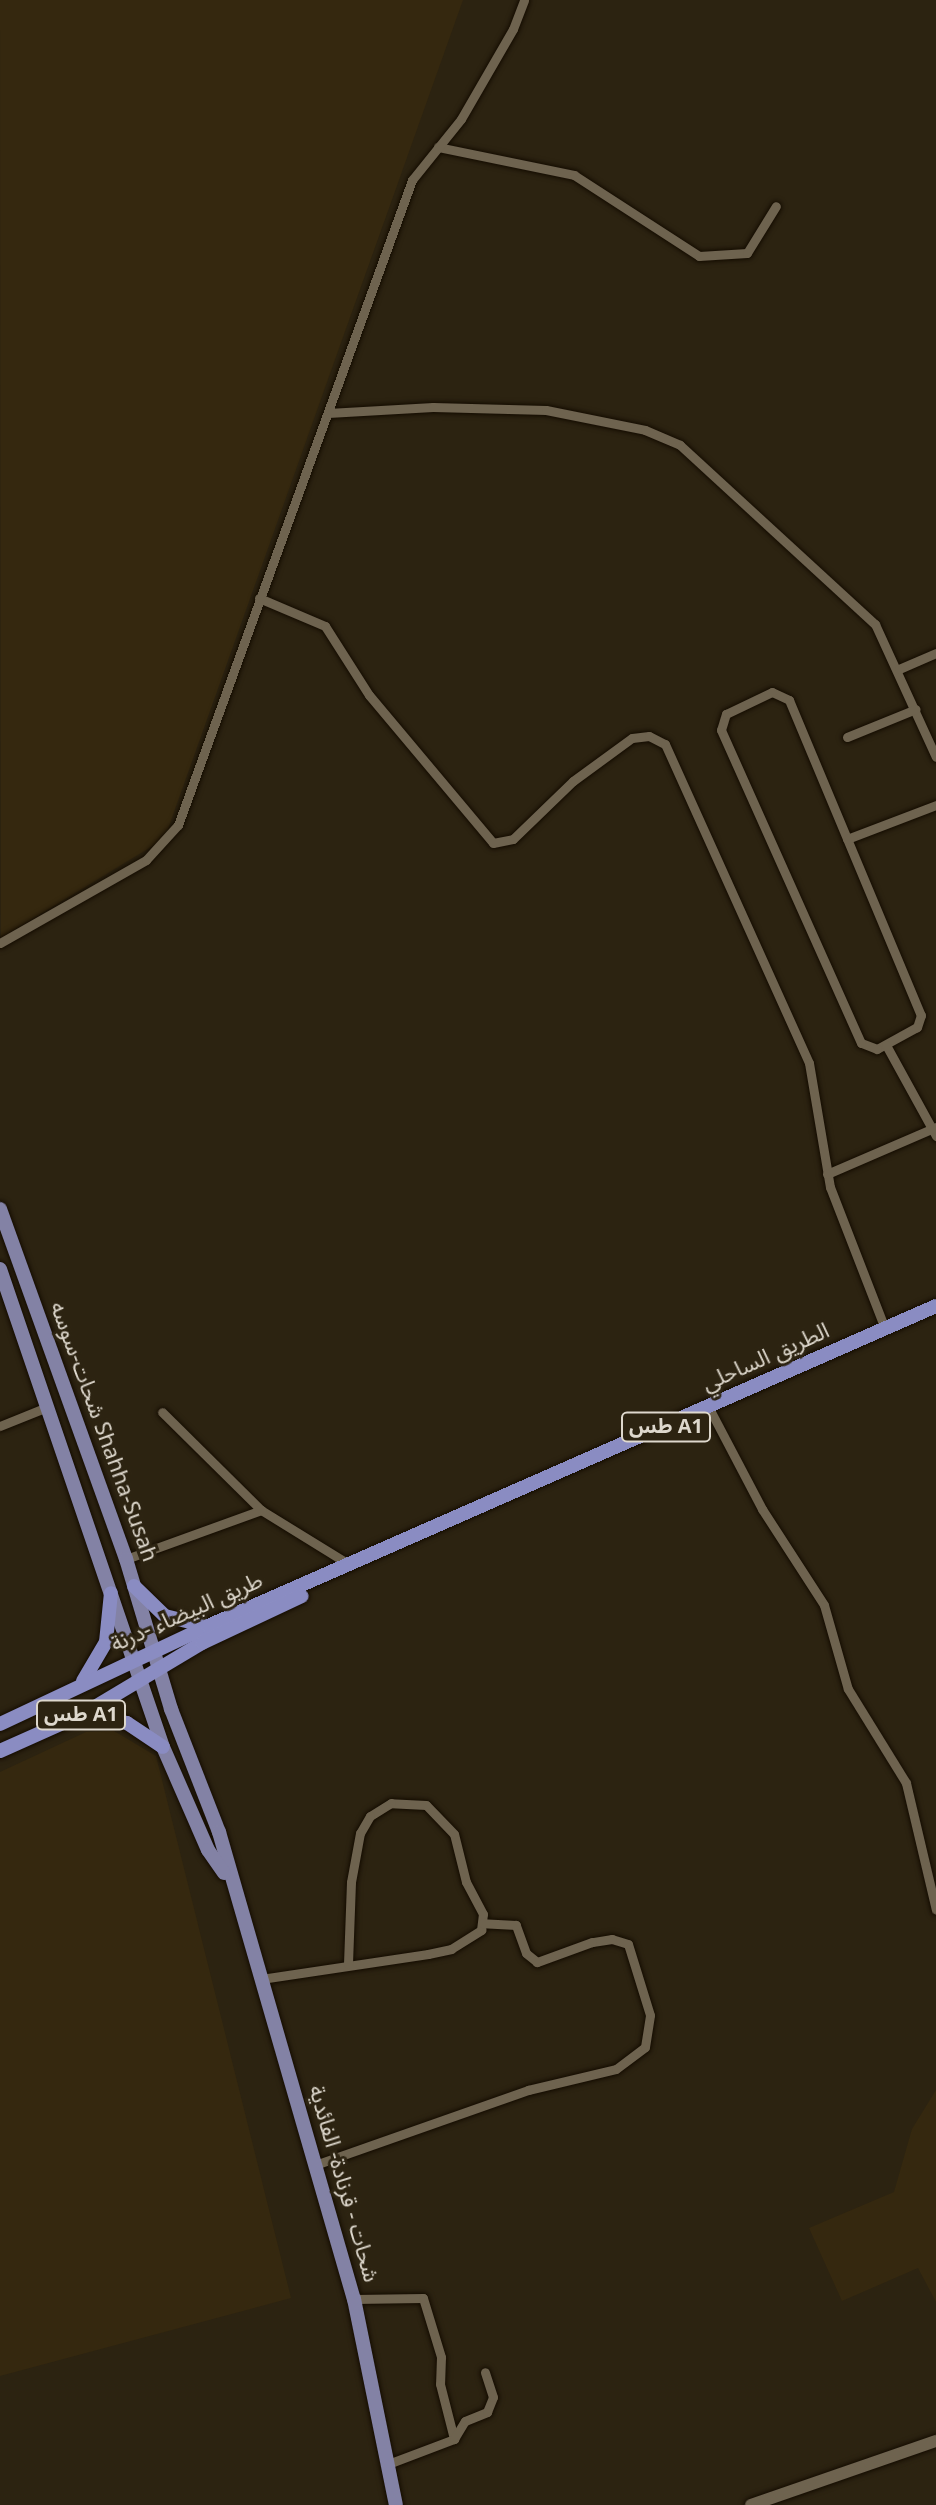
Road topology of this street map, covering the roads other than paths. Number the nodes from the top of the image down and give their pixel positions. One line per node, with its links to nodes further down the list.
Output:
1 (524, 0): 2 (street)
2 (438, 147): 3 (street); 4 (street)
3 (776, 206)
4 (328, 413): 5 (street); 7 (street)
5 (259, 598): 13 (street); 16 (street)
6 (936, 653): 7 (street)
7 (899, 669): 8 (street)
8 (916, 709): 9 (street); 10 (street)
9 (847, 737)
10 (936, 757)
11 (936, 805): 12 (street)
12 (847, 839): 14 (street); 14 (street)
13 (0, 943)
14 (886, 1045): 15 (street)
15 (935, 1131): 16 (street)
16 (827, 1174): 20 (street)
17 (0, 1209): 27 (main road, شحات-سوسه Shahha-Susah)
18 (0, 1269): 21 (main road, شحات-سوسه Shahha-Susah)
19 (936, 1306): 20 (highway, الطريق الساحلي / طس A1)
20 (885, 1329): 22 (highway, الطريق الساحلي / طس A1)
21 (47, 1407): 24 (street); 30 (main road, شحات-سوسه Shahha-Susah)
22 (709, 1408): 26 (highway, الطريق الساحلي / طس A1); 42 (street)
23 (162, 1412): 25 (street)
24 (0, 1426)
25 (261, 1510): 27 (street); 28 (street)
26 (395, 1548): 28 (highway, طريق البيضاء -درنة / طس A1); 34 (highway, طريق البيضاء -درنة)
27 (126, 1559): 29 (main road, شحات-سوسه Shahha-Susah)
28 (351, 1565): 31 (highway, طريق البيضاء -درنة / طس A1)
29 (134, 1586): 31 (highway); 32 (main road, شحات-سوسه Shahha-Susah)
30 (111, 1593): 33 (main road, شحات-سوسه Shahha-Susah); 35 (highway)
31 (208, 1626): 32 (highway, طريق البيضاء -درنة / طس A1)
32 (153, 1652): 33 (highway, طريق البيضاء -درنة / طس A1); 34 (main road, شحات-سوسه Shahha-Susah)
33 (133, 1661): 35 (highway, طريق البيضاء -درنة / طس A1); 36 (main road, شحات-سوسه Shahha-Susah)
34 (160, 1671): 36 (highway, طريق البيضاء -درنة / طس A1); 41 (main road, شحات-سوسه Shahha-Susah)
35 (81, 1684): 38 (highway, طريق البيضاء -درنة / طس A1)
36 (141, 1684): 37 (highway, طريق البيضاء -درنة / طس A1); 39 (main road, شحات-سوسه Shahha-Susah)
37 (85, 1713): 39 (highway); 40 (highway, طريق البيضاء -درنة / طس A1)
38 (0, 1724)
39 (163, 1747): 41 (main road, شحات-سوسه Shahha-Susah)
40 (0, 1751)
41 (229, 1880): 45 (main road, شحات - قرنادة- الفائدية)
42 (936, 1910)
43 (483, 1923): 44 (street); 44 (street); 46 (street)
44 (348, 1964): 45 (street)
45 (261, 1979): 46 (main road, شحات - قرنادة- الفائدية)
46 (315, 2165): 47 (main road, شحات - قرنادة- الفائدية)
47 (354, 2299): 49 (street); 51 (main road, شحات - قرنادة- الفائدية)
48 (485, 2372): 49 (street)
49 (454, 2439): 51 (street)
50 (936, 2441): 53 (main road)
51 (388, 2464): 52 (main road, شحات - قرنادة- الفائدية)
52 (396, 2505)
53 (751, 2505)

